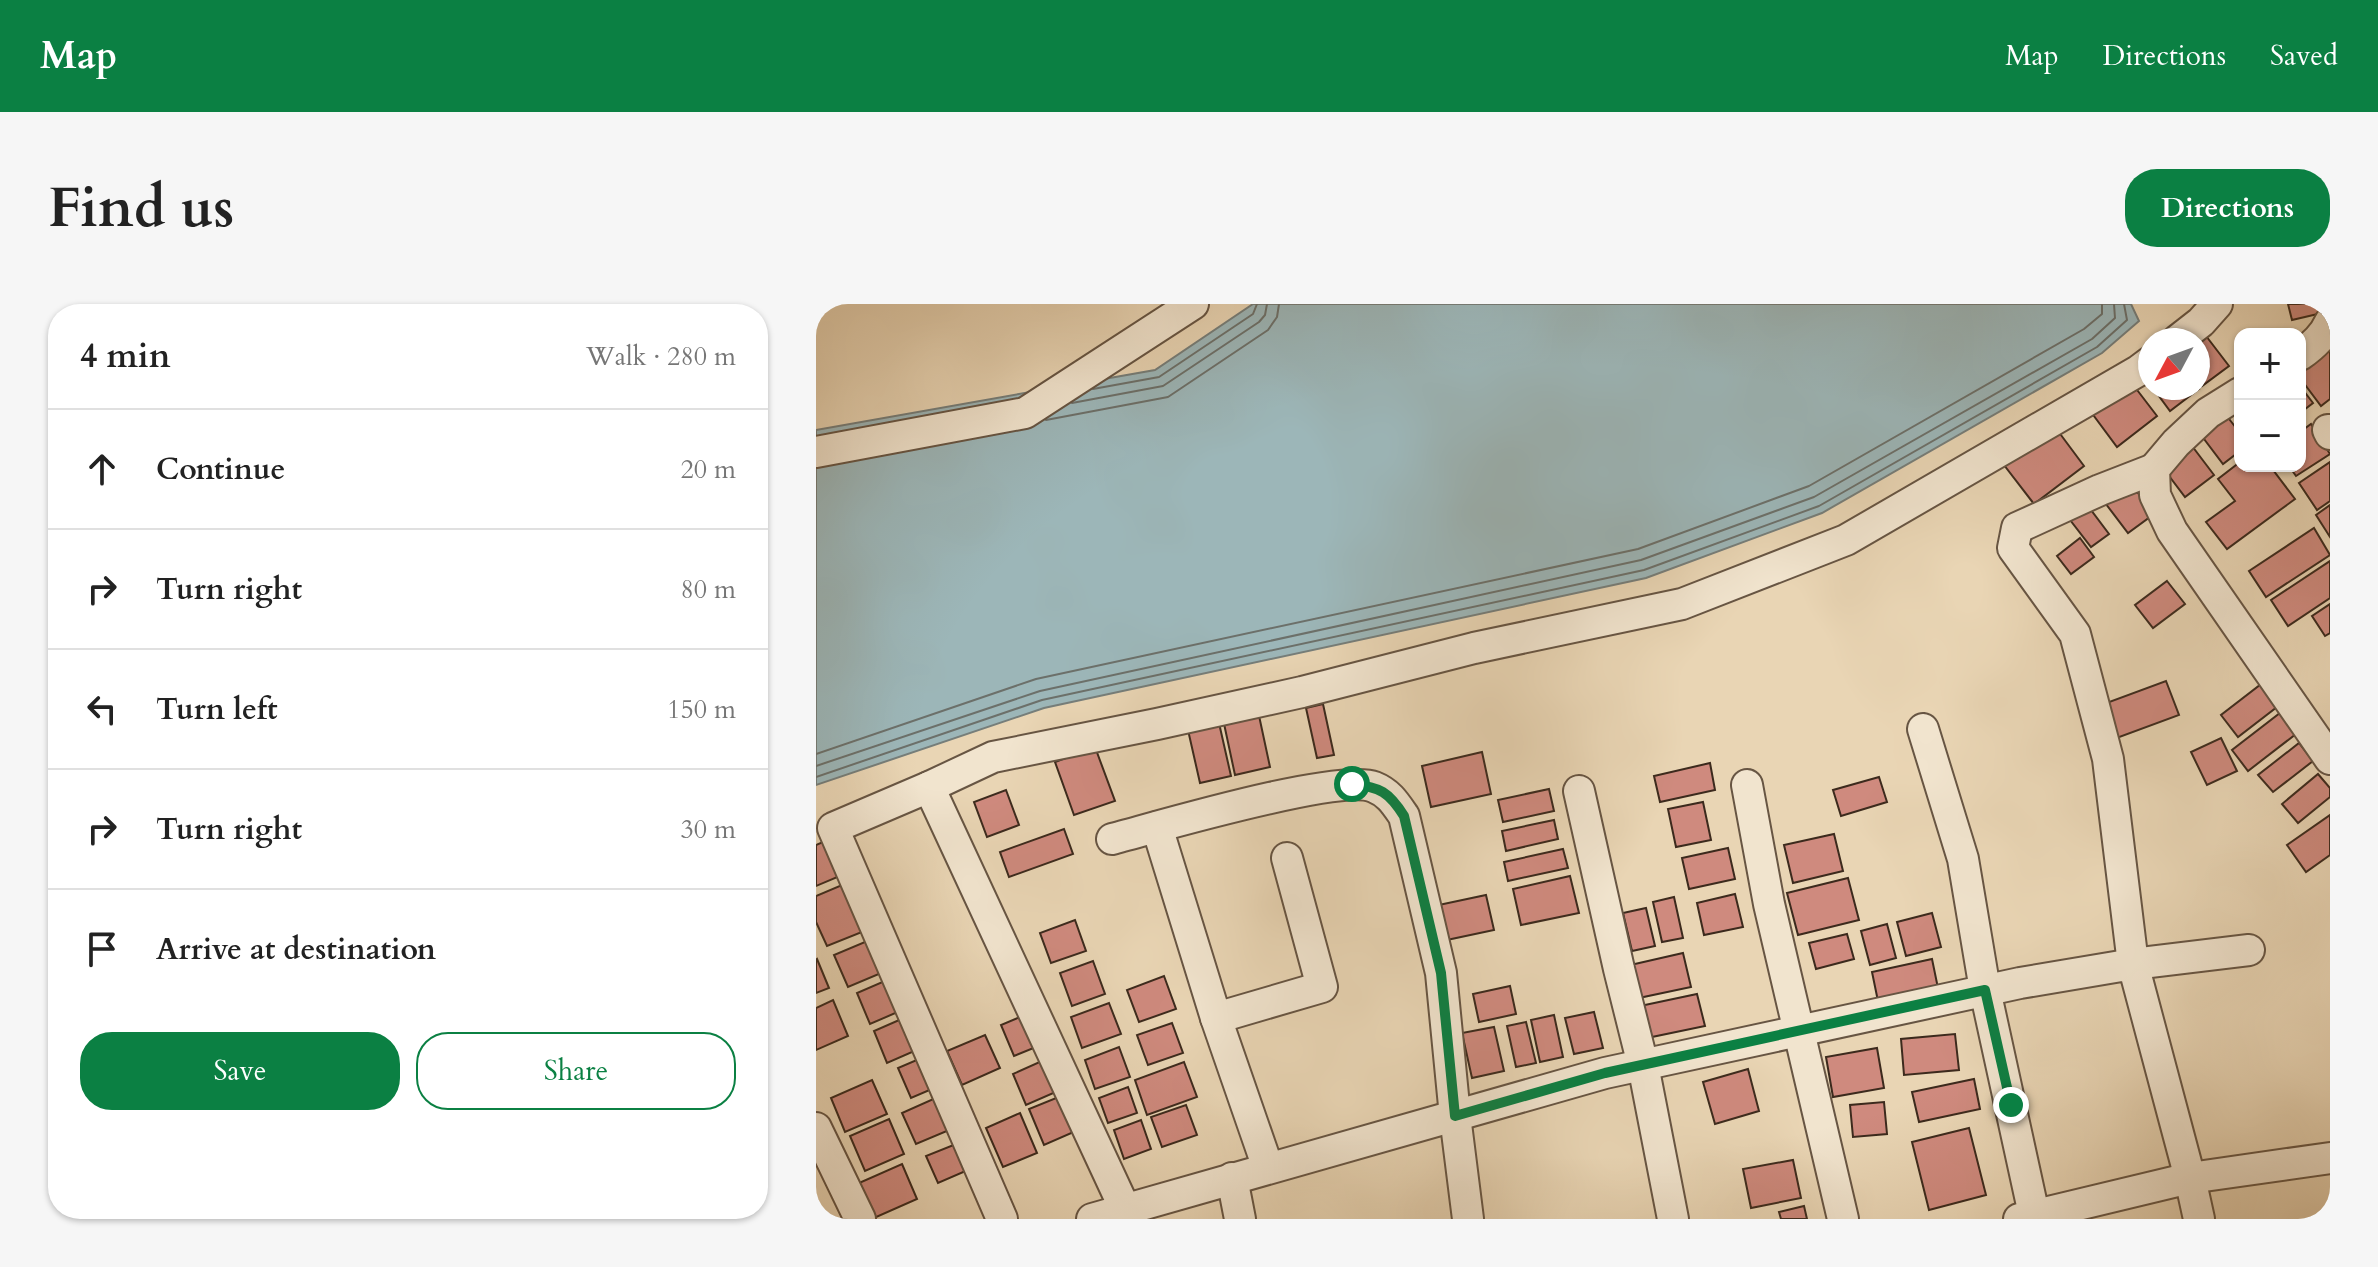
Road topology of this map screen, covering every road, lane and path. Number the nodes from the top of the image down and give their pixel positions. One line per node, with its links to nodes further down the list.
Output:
1 (1193, 304): 8 (street)
2 (2217, 304): 4 (street)
3 (2330, 322): 5 (street)
4 (2193, 328)
5 (2306, 351)
6 (2138, 371): 13 (street)
7 (2234, 397): 9 (street)
8 (816, 452)
9 (2154, 469): 11 (street); 20 (street)
10 (1923, 729): 21 (street)
11 (2330, 759)
12 (1747, 785): 23 (street)
13 (929, 787): 16 (street); 31 (street)
14 (1579, 791): 24 (street)
15 (1157, 827): 17 (street); 22 (street); 25 (street)
16 (824, 831): 34 (street)
17 (1112, 839)
18 (1287, 858): 22 (street)
19 (2249, 950): 20 (street)
20 (2133, 964): 21 (street); 30 (street)
21 (1985, 990): 23 (street); 32 (street)
22 (1216, 1018): 28 (street)
23 (1798, 1031): 24 (street); 39 (street)
24 (1643, 1065): 25 (street); 38 (street)
25 (1455, 1116): 28 (street); 37 (street)
26 (816, 1128): 33 (street)
27 (2330, 1158): 30 (street)
28 (1268, 1168): 29 (street)
29 (1232, 1178): 31 (street); 36 (street)
30 (2190, 1178): 32 (street); 40 (street)
31 (1125, 1209): 35 (street)
32 (2029, 1218)
33 (860, 1219)
34 (1002, 1219)
35 (1092, 1219)
36 (1240, 1219)
37 (1468, 1219)
38 (1673, 1219)
39 (1843, 1219)
40 (2199, 1219)

